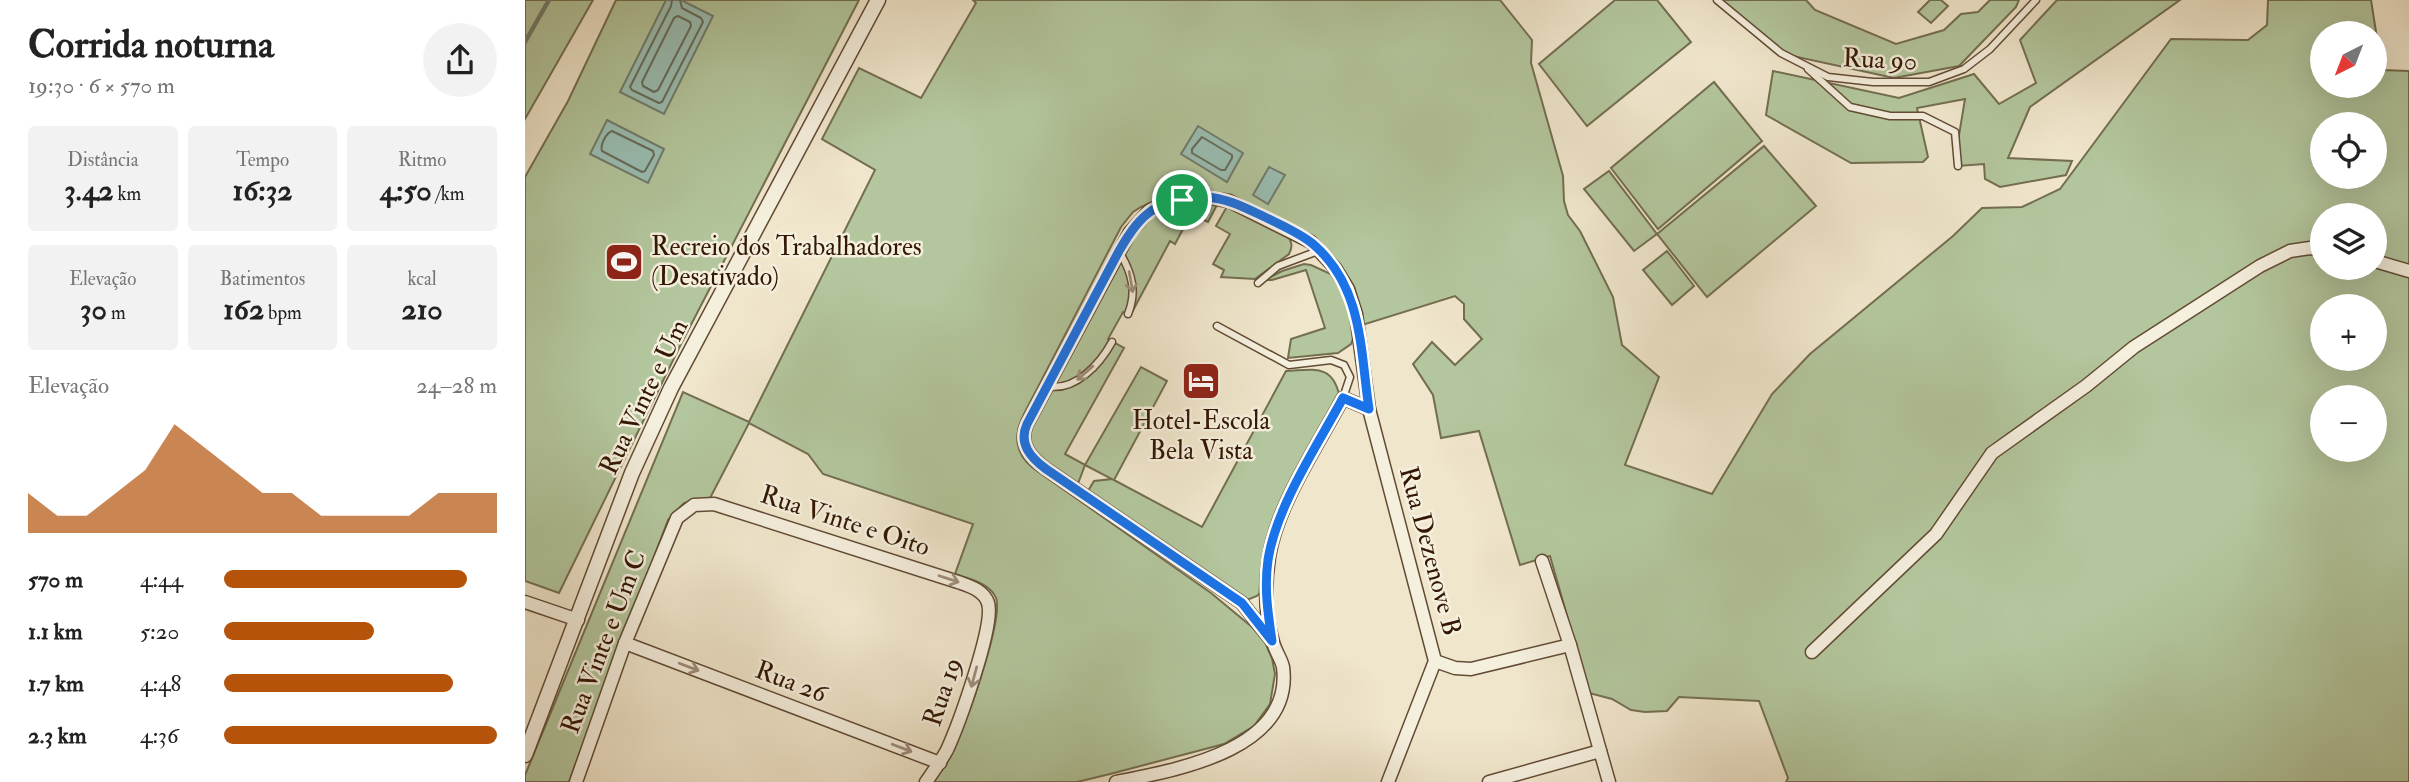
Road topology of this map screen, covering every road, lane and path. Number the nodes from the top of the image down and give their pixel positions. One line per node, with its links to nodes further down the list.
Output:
1 (878, 0): 24 (street, Rua Vinte e Um)
2 (1717, 0): 4 (lane, Rua 90)
3 (2036, 0): 4 (lane, Rua 90)
4 (1801, 63): 5 (lane)
5 (1958, 166)
6 (2310, 248): 28 (street)
7 (1119, 251): 8 (street, Rua Dezenove B); 12 (lane, one-way to 12); 15 (street, Rua Dezenove B)
8 (1319, 251): 11 (lane); 17 (street, Rua Dezenove B)
9 (2387, 265): 10 (street)
10 (2409, 271)
11 (1258, 283)
12 (1128, 314)
13 (1217, 326): 16 (lane)
14 (1112, 342): 15 (lane, one-way to 15)
15 (1047, 386): 22 (street, Rua Dezenove B)
16 (1343, 398): 17 (street); 20 (street)
17 (1369, 409): 29 (street, Rua Dezenove B)
18 (677, 518): 23 (street, Rua Vinte e Oito, one-way to 23); 26 (street, Rua Vinte e Um C)
19 (1542, 561): 27 (street)
20 (1266, 600): 22 (street); 25 (street)
21 (525, 602): 24 (street)
22 (1242, 603): 25 (street, Rua Dezenove B)
23 (989, 611): 32 (street, Rua 19, one-way to 32)
24 (578, 620): 31 (street, Rua Vinte e Um)
25 (1272, 641): 35 (street)
26 (625, 643): 32 (street, Rua 26, one-way to 32); 33 (street, Rua Vinte e Um C)
27 (1570, 645): 29 (street); 30 (street)
28 (1812, 652)
29 (1435, 662): 36 (street, Rua Dezenove B)
30 (1600, 751): 37 (street); 38 (street)
31 (525, 755)
32 (940, 763): 34 (street, Rua 19)
33 (576, 782)
34 (926, 782)
35 (1119, 782)
36 (1388, 782)
37 (1489, 782)
38 (1609, 782)

